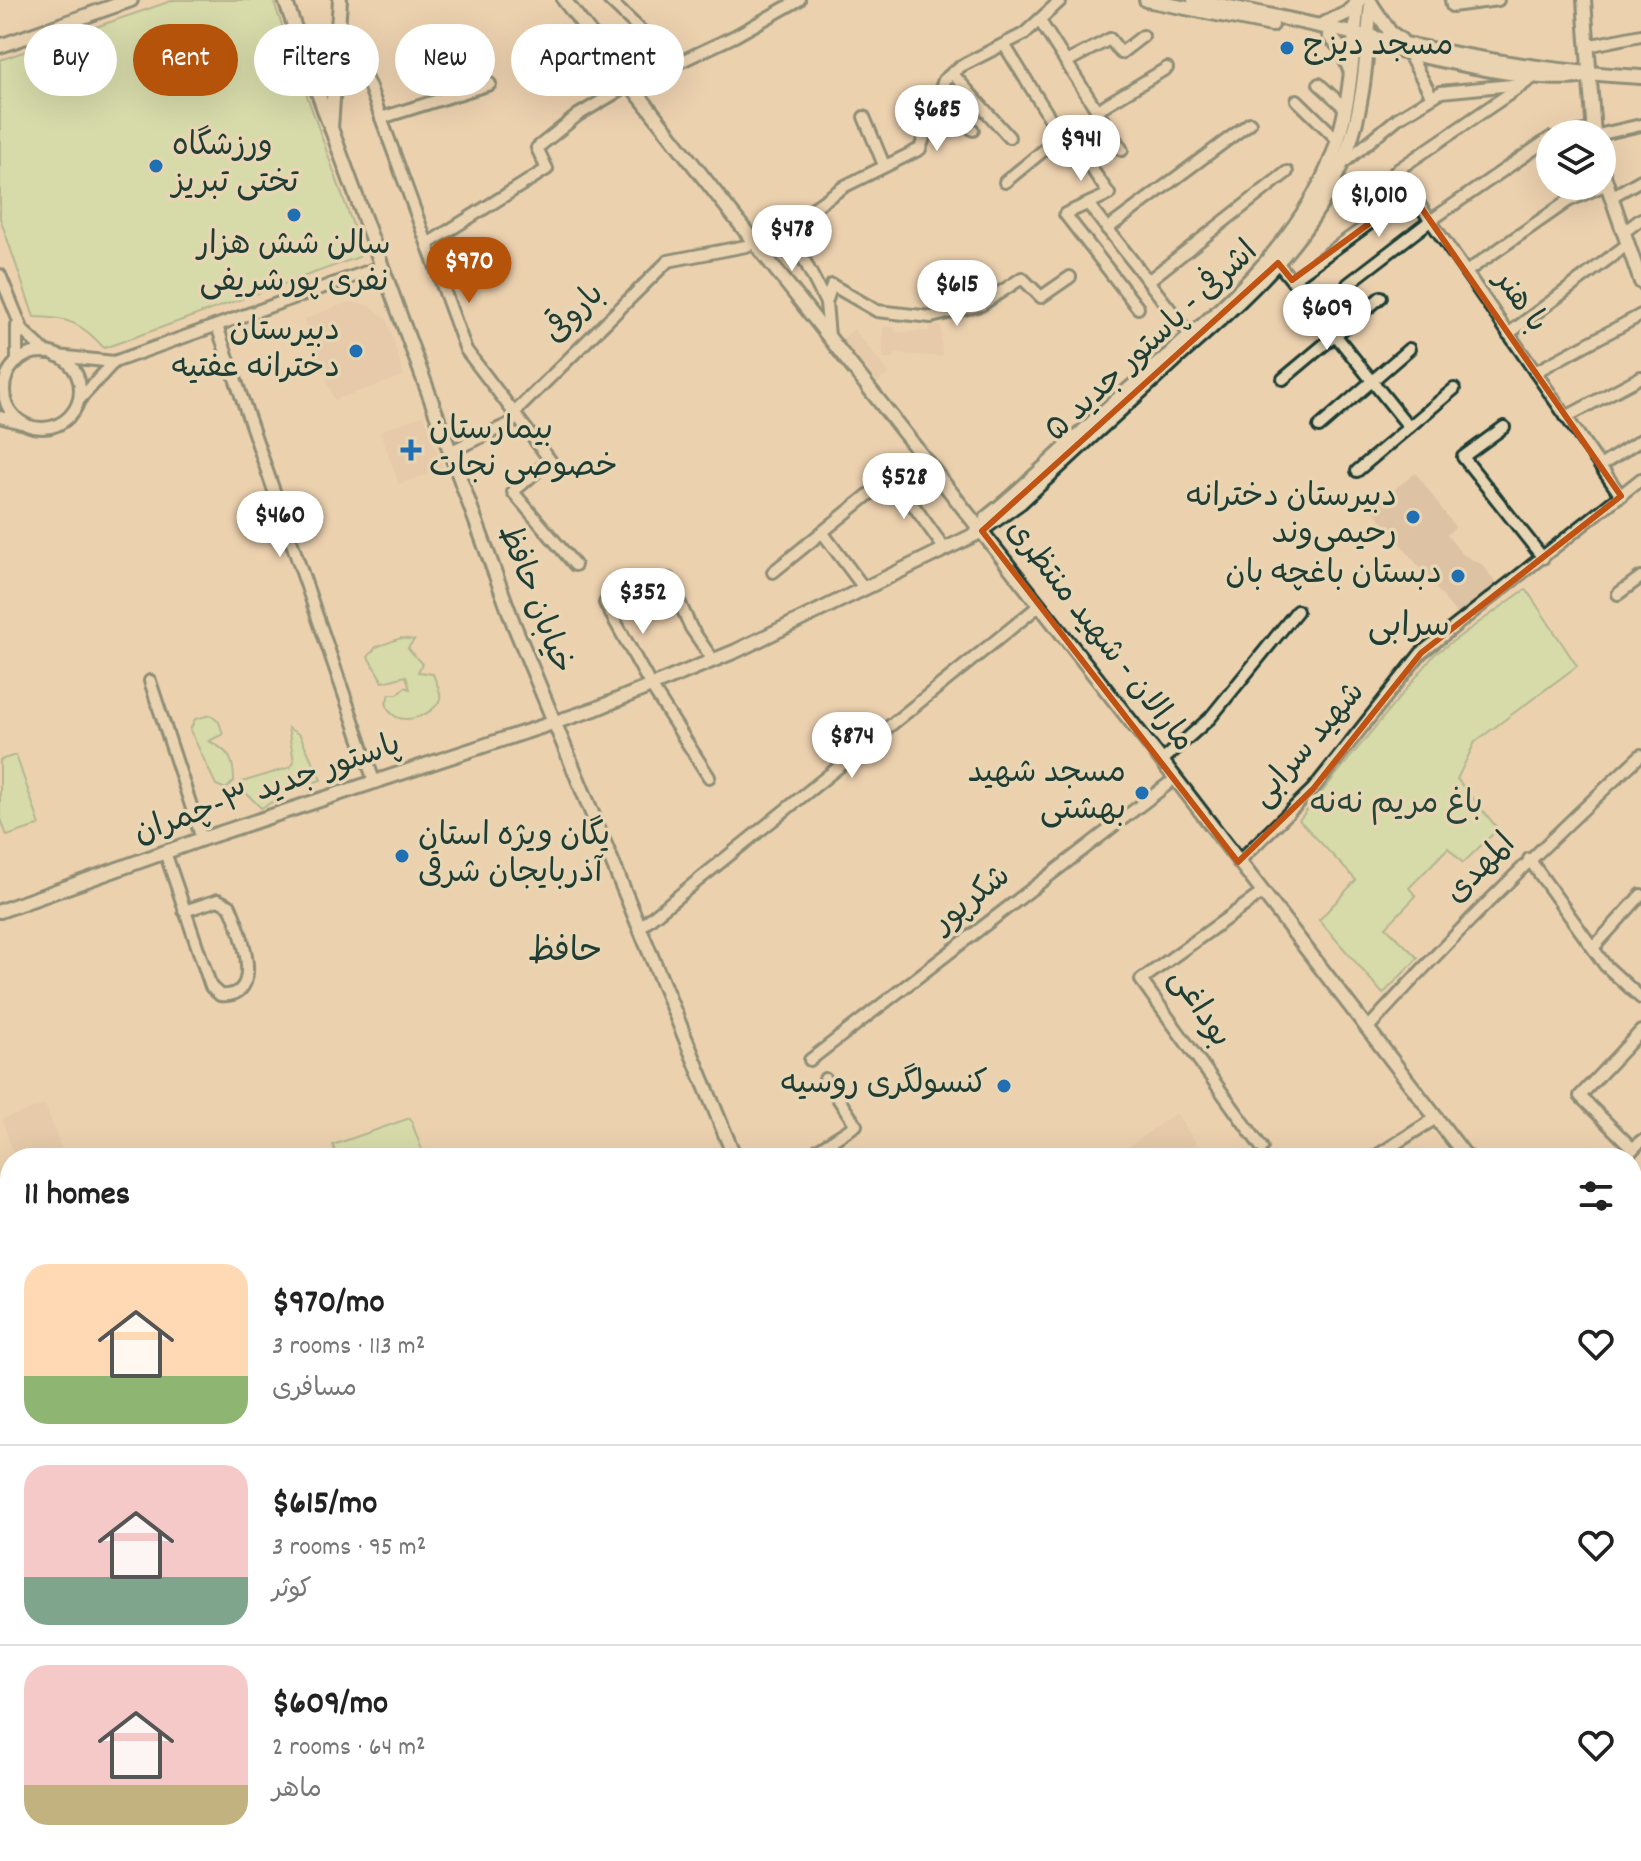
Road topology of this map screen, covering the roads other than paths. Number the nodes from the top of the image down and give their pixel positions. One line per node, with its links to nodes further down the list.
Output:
1 (131, 0): 23 (main road)
2 (285, 0): 52 (main road)
3 (340, 0): 16 (main road, خیابان حافظ)
4 (564, 0): 17 (main road, مارالان - شهید منتظری)
5 (609, 0): 18 (street)
6 (799, 0): 27 (street)
7 (1061, 0): 15 (street)
8 (1146, 0): 19 (main road)
9 (1194, 0): 13 (main road)
10 (1498, 0): 14 (street)
11 (1584, 0): 25 (main road)
12 (1364, 1): 19 (main road); 22 (main road); 26 (main road)
13 (1223, 3): 19 (main road)
14 (1452, 3)
15 (1040, 21): 24 (street); 28 (street)
16 (338, 24)
17 (581, 24)
18 (634, 24)
19 (1324, 31): 22 (main road); 33 (main road)
20 (1641, 35): 25 (street)
21 (1143, 36): 28 (street)
22 (1361, 38): 26 (main road); 33 (main road, اشرفی - پاستور جدید ۵); 60 (main road, اشرفی - پاستور جدید ۵)
23 (0, 46)
24 (1005, 46): 31 (street); 64 (street)
25 (1587, 46): 32 (main road)
26 (1405, 47): 30 (main road); 43 (street)
27 (684, 58)
28 (1066, 62): 46 (street)
29 (1167, 68): 46 (street)
30 (1541, 72): 32 (main road); 36 (street, با هنر)
31 (952, 73): 37 (street, باروقی); 56 (street)
32 (1590, 75): 34 (main road); 49 (main road)
33 (1352, 76): 45 (main road, اشرفی - پاستور جدید ۵)
34 (1641, 77)
35 (1319, 84): 45 (street)
36 (1524, 84): 43 (street); 66 (street, با هنر)
37 (937, 93): 54 (street); 61 (street, باروقی)
38 (333, 96): 52 (main road, خیابان حافظ)
39 (373, 96): 48 (street)
40 (452, 96): 48 (street)
41 (611, 96): 76 (street)
42 (634, 96): 75 (main road, مارالان - شهید منتظری)
43 (1432, 97): 60 (street)
44 (1297, 100): 57 (street)
45 (1346, 109): 57 (main road, اشرفی - پاستور جدید ۵)
46 (1097, 110): 55 (street)
47 (864, 117): 61 (street)
48 (381, 118): 76 (street)
49 (1596, 120)
50 (1250, 123): 73 (street)
51 (1641, 125): 53 (street)
52 (331, 128): 79 (main road, خیابان حافظ)
53 (1616, 129)
54 (973, 130)
55 (1110, 132): 59 (street); 69 (street)
56 (1009, 137)
57 (1338, 140): 78 (main road, اشرفی - پاستور جدید ۵)
58 (1536, 148): 71 (street)
59 (1122, 150)
60 (1342, 164): 78 (main road, اشرفی - پاستور جدید ۵)
61 (884, 165): 72 (street, باروقی)
62 (1287, 172): 84 (street)
63 (1641, 180): 65 (street)
64 (1005, 182)
65 (1616, 188)
66 (1411, 193): 71 (street, با هنر); 83 (street)
67 (1572, 200): 80 (street)
68 (1613, 200): 74 (main road)
69 (1089, 205): 73 (street); 89 (street)
70 (1641, 219): 74 (street)
71 (1430, 221): 80 (street, با هنر); 86 (street)
72 (788, 228): 75 (street, باروقی); 88 (street)
73 (1107, 229): 84 (street)
74 (1626, 238): 77 (main road); 94 (street)
75 (755, 242): 95 (main road, مارالان - شهید منتظری); 108 (street, باروقی)
76 (429, 243): 108 (street)
77 (1637, 258): 85 (main road)
78 (1275, 259): 83 (street); 96 (main road, اشرفی - پاستور جدید ۵)
79 (380, 267): 92 (street); 116 (main road, خیابان حافظ)
80 (1466, 272): 94 (street, با هنر)
81 (0, 275): 91 (street)
82 (1070, 277): 88 (street)
83 (1292, 280): 93 (street)
84 (1148, 281): 96 (street)
85 (1641, 282)
86 (1348, 284)
87 (1381, 297): 93 (street)
88 (826, 303): 95 (street)
89 (1138, 308)
90 (1641, 315): 101 (street)
91 (17, 320): 98 (street); 99 (street)
92 (217, 326): 100 (street); 143 (street)
93 (1335, 334): 103 (street); 104 (street)
94 (1508, 334): 101 (street, با هنر)
95 (829, 336): 117 (main road, مارالان - شهید منتظری)
96 (1192, 338): 123 (main road, اشرفی - پاستور جدید ۵)
97 (1409, 349): 104 (street)
98 (52, 354): 99 (street); 100 (street); 107 (street)
99 (17, 362): 105 (street)
100 (114, 362): 107 (street)
101 (1535, 372): 110 (street, با هنر)
102 (1641, 377): 110 (street)
103 (1283, 379)
104 (1372, 381): 112 (street); 113 (street)
105 (3, 386): 111 (street)
106 (1454, 389): 113 (street)
107 (79, 400): 111 (street)
108 (516, 411): 116 (street, باروقی); 127 (street)
109 (0, 417): 111 (street)
110 (1566, 417): 118 (street, با هنر)
111 (27, 425)
112 (1319, 427)
113 (1409, 427): 119 (street)
114 (1504, 427): 126 (street)
115 (1641, 440): 118 (street)
116 (449, 452): 139 (main road, خیابان حافظ)
117 (920, 453): 120 (street); 123 (main road, مارالان - شهید منتظری)
118 (1600, 466): 122 (street, با هنر)
119 (1357, 471)
120 (891, 474): 124 (street); 125 (street)
121 (1641, 479): 122 (street, شهید سرابی)
122 (1621, 496): 126 (street, شهید سرابی)
123 (980, 528): 125 (main road, اشرفی - پاستور جدید ۵); 134 (main road, مارالان - شهید منتظری)
124 (822, 532): 128 (street); 131 (street)
125 (944, 548): 131 (main road, اشرفی - پاستور جدید ۵)
126 (1543, 558): 148 (street, شهید سرابی)
127 (575, 565)
128 (773, 572)
129 (1641, 577): 132 (street)
130 (669, 579): 136 (street)
131 (864, 588): 136 (main road, اشرفی - پاستور جدید ۵)
132 (1618, 594)
133 (605, 603): 138 (street)
134 (1040, 605): 141 (main road, مارالان - شهید منتظری); 153 (street)
135 (1297, 611): 141 (street)
136 (713, 660): 138 (main road, پاستور جدید ۳-چمران)
137 (150, 681): 145 (street)
138 (651, 686): 139 (main road, پاستور جدید ۳-چمران); 142 (street)
139 (554, 724): 143 (main road, پاستور جدید ۳-چمران); 153 (main road, خیابان حافظ)
140 (1641, 755): 147 (street, المهدی)
141 (1162, 761): 148 (main road, مارالان - شهید منتظری)
142 (709, 777)
143 (374, 781): 145 (main road, پاستور جدید ۳-چمران)
144 (1168, 784): 158 (street, شکرپور)
145 (202, 839): 146 (main road, پاستور جدید ۳-چمران)
146 (165, 852): 151 (main road, پاستور جدید ۳-چمران); 152 (street)
147 (1529, 859): 154 (street); 156 (street, المهدی)
148 (1238, 862): 149 (main road, مارالان - شهید منتظری)
149 (1262, 893): 156 (main road, مارالان - شهید منتظری); 164 (street, بوداغی)
150 (1641, 895): 154 (street)
151 (0, 911)
152 (184, 911): 152 (street)
153 (640, 927): 162 (main road, خیابان حافظ)
154 (1593, 948): 155 (street)
155 (1641, 998)
156 (1367, 1029): 160 (main road, مارالان - شهید منتظری)
157 (1641, 1031): 161 (street)
158 (810, 1060)
159 (825, 1079): 163 (street)
160 (1436, 1118): 165 (street); 166 (main road, مارالان - شهید منتظری)
161 (1637, 1145)
162 (731, 1148)
163 (820, 1148)
164 (1262, 1148)
165 (1389, 1148)
166 (1459, 1148)

